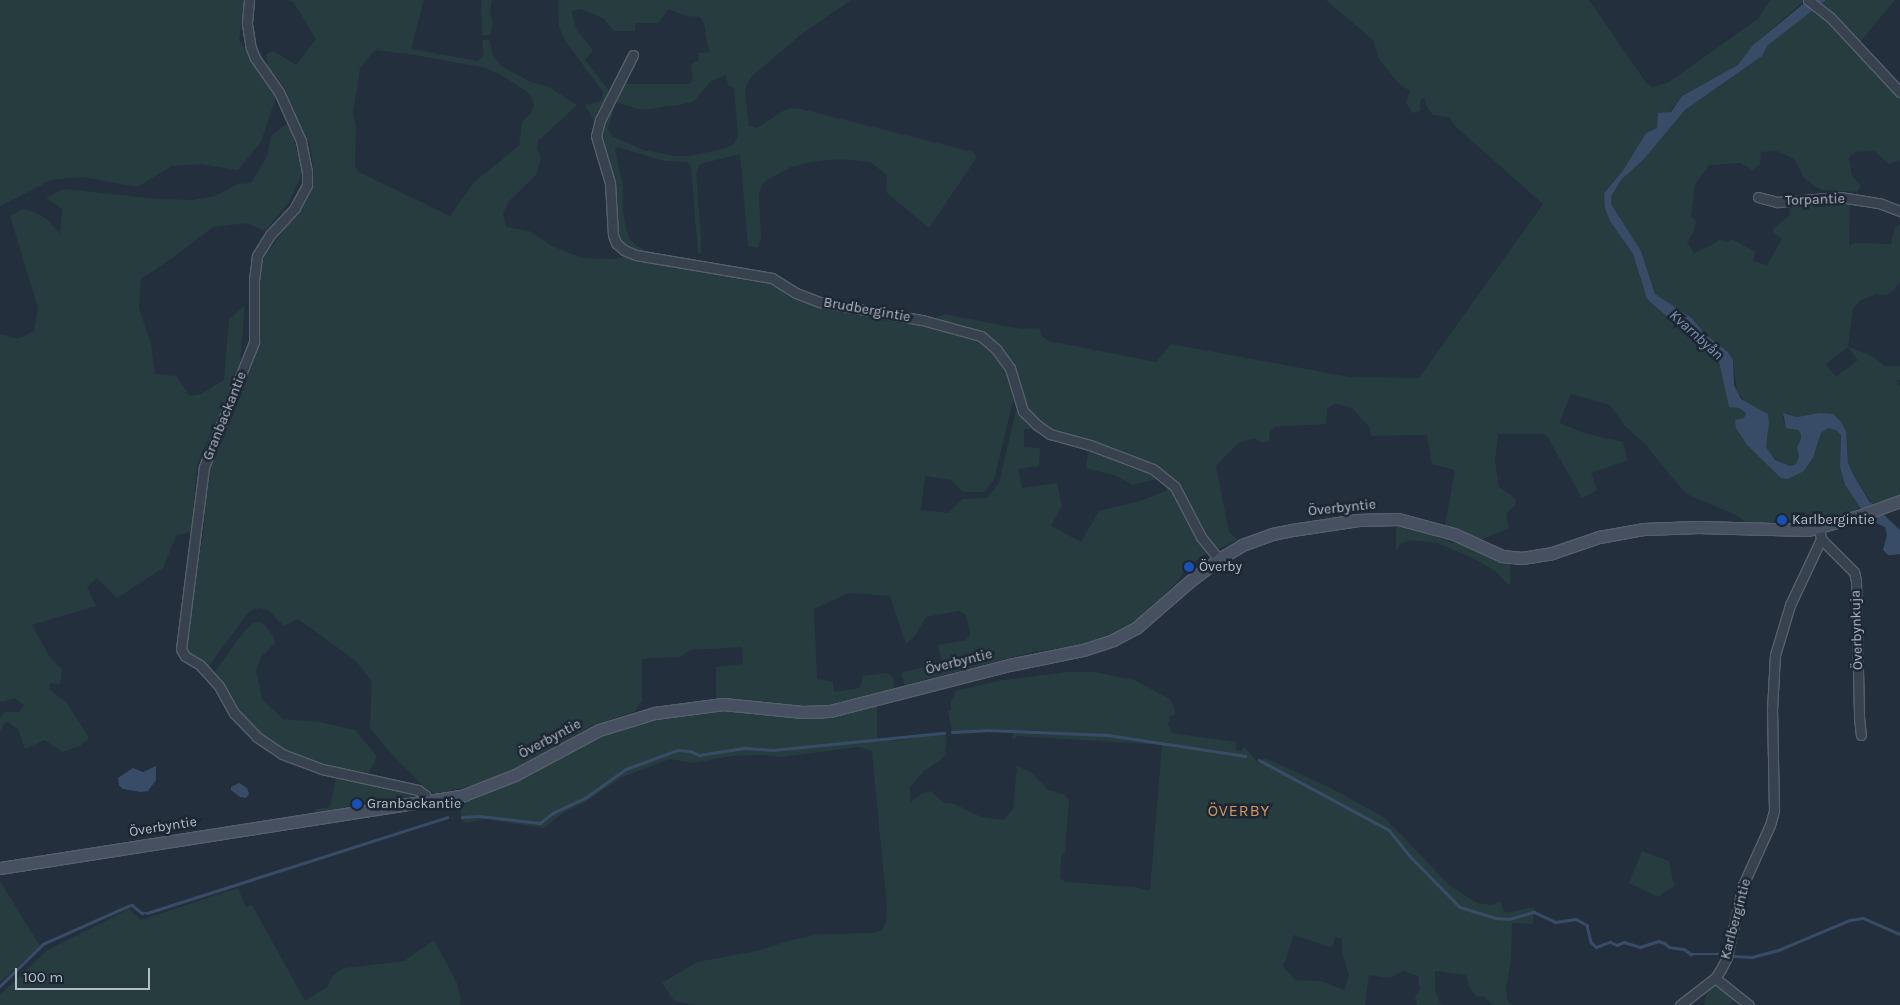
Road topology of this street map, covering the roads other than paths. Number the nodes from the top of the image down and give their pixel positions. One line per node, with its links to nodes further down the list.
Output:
1 (249, 0): 11 (street, Granbackantie)
2 (1808, 0): 4 (street)
3 (633, 55): 9 (street, Brudbergintie)
4 (1900, 92)
5 (1758, 197): 6 (street, Torpantie)
6 (1900, 211)
7 (1900, 501): 8 (street, Överbyntie)
8 (1820, 534): 9 (street, Överbyntie); 10 (street, Överbynkuja); 13 (street, Karlbergintie)
9 (1219, 559): 11 (street, Överbyntie)
10 (1861, 734)
11 (427, 802): 12 (street, Överbyntie)
12 (0, 868)
13 (1715, 978): 14 (street, Karlbergintie); 15 (street)
14 (1680, 1005)
15 (1749, 1005)

